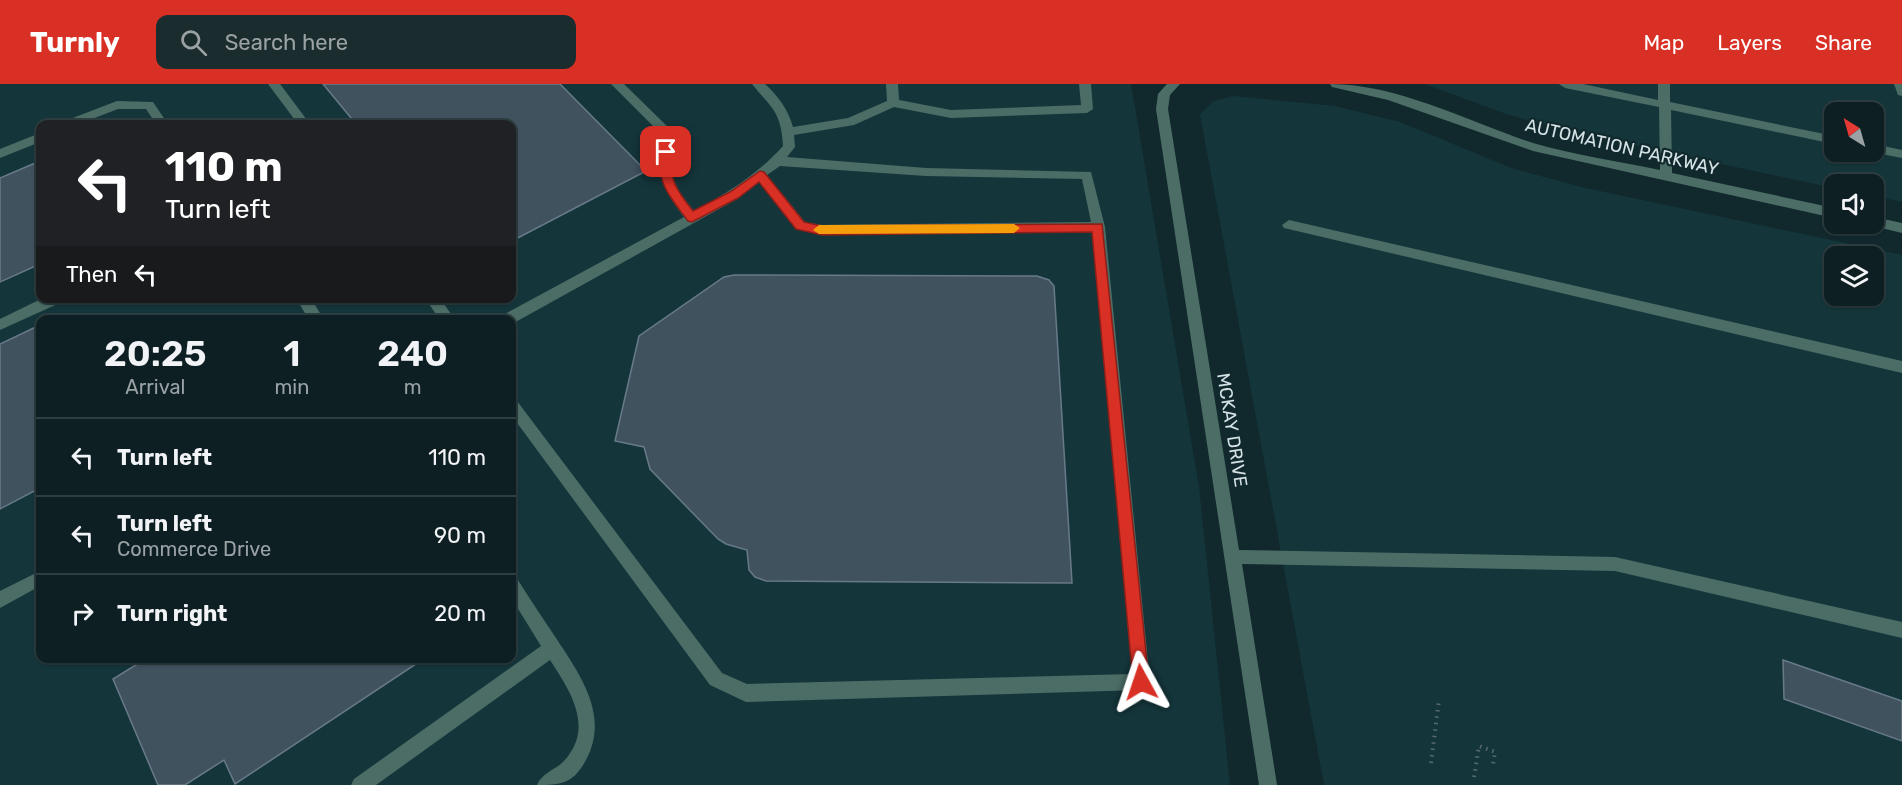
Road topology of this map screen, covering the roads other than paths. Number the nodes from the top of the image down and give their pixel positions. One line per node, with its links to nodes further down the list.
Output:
1 (274, 84): 17 (street)
2 (617, 84): 28 (street)
3 (758, 84): 18 (street)
4 (892, 84): 13 (street)
5 (1084, 84): 13 (street)
6 (1174, 84): 38 (street, MCKAY DRIVE)
7 (1336, 84): 26 (street, AUTOMATION PARKWAY)
8 (1565, 84): 11 (street)
9 (1664, 84): 14 (street)
10 (1900, 84): 12 (street)
11 (1590, 87): 14 (street)
12 (1902, 92)
13 (893, 103): 18 (street)
14 (1665, 105): 20 (street); 26 (street)
15 (79, 120): 16 (street)
16 (159, 120)
17 (301, 120)
18 (788, 132): 24 (street)
19 (36, 138): 22 (street)
20 (1824, 138)
21 (1884, 150): 23 (street)
22 (0, 154)
23 (1902, 154)
24 (777, 161): 25 (street); 31 (street)
25 (760, 175): 28 (street); 31 (street)
26 (1666, 176): 27 (street, AUTOMATION PARKWAY)
27 (1824, 211)
28 (692, 218): 34 (street)
29 (1884, 224): 32 (street)
30 (1289, 225): 36 (street)
31 (1098, 227): 37 (street)
32 (1902, 228)
33 (46, 303): 35 (street)
34 (515, 315)
35 (0, 325)
36 (1902, 367)
37 (516, 410)
38 (1233, 557): 42 (street); 46 (street, MCKAY DRIVE)
39 (36, 580): 41 (street)
40 (516, 591): 43 (street)
41 (0, 600)
42 (1902, 630)
43 (553, 648): 44 (street); 45 (street)
44 (360, 785)
45 (546, 785)
46 (1268, 785)

